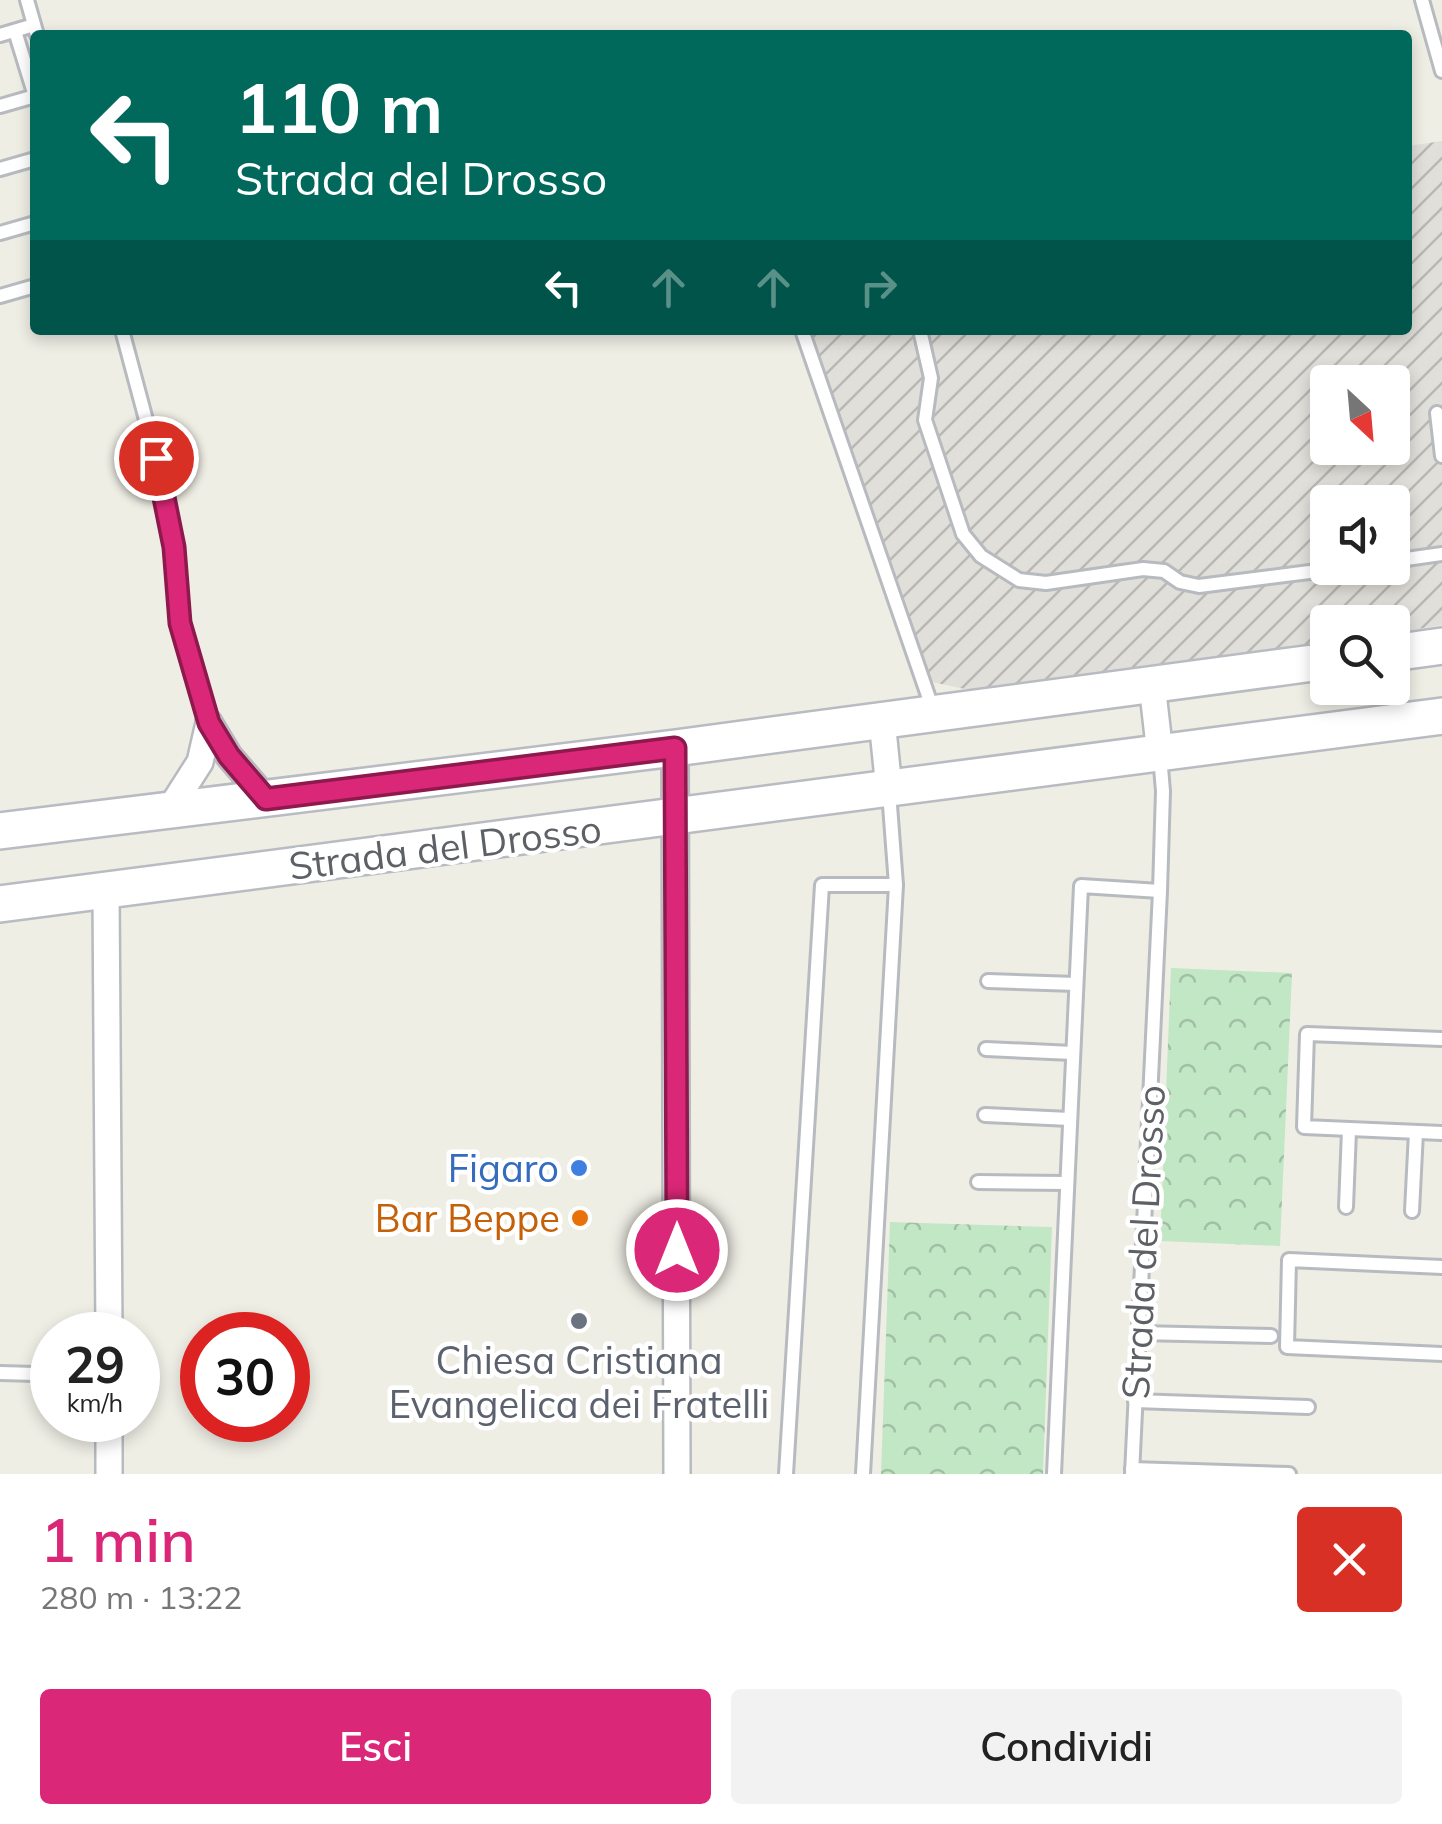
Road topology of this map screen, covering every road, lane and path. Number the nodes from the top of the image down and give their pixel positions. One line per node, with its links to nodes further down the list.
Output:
1 (27, 0): 4 (lane)
2 (1422, 0): 7 (lane)
3 (30, 30): 5 (lane)
4 (36, 30)
5 (15, 31): 6 (lane); 8 (lane)
6 (0, 35)
7 (1442, 71)
8 (30, 80)
9 (30, 97): 10 (lane)
10 (0, 106)
11 (30, 160): 12 (lane)
12 (0, 169)
13 (30, 224): 14 (lane)
14 (0, 233)
15 (30, 287): 16 (lane)
16 (0, 296)
17 (123, 335): 32 (lane, Strada del Drosso)
18 (804, 335): 29 (lane)
19 (921, 335): 24 (lane)
20 (1436, 413): 21 (lane)
21 (1442, 456)
22 (1442, 554): 23 (lane)
23 (1410, 558)
24 (1310, 572)
25 (1442, 646): 26 (street)
26 (1410, 650)
27 (1310, 663): 28 (street, Strada del Drosso)
28 (1152, 684): 29 (street, Strada del Drosso); 34 (street, Strada del Drosso)
29 (934, 712): 31 (street, Strada del Drosso)
30 (1442, 716): 34 (street, Strada del Drosso)
31 (882, 720): 33 (street, Strada del Drosso); 35 (street)
32 (209, 723): 36 (street, Strada del Drosso); 37 (street)
33 (675, 748): 36 (street, Strada del Drosso); 38 (street)
34 (1160, 754): 35 (street, Strada del Drosso); 41 (lane, Strada del Drosso)
35 (889, 789): 38 (street, Strada del Drosso); 40 (lane)
36 (266, 799): 37 (street, Strada del Drosso)
37 (170, 809): 39 (street, Strada del Drosso)
38 (676, 818): 42 (street, Strada del Drosso); 70 (street)
39 (0, 831)
40 (896, 885): 71 (lane); 72 (lane)
41 (1160, 890): 45 (lane, Strada del Drosso); 60 (lane, Strada del Drosso)
42 (106, 891): 43 (street, Strada del Drosso); 59 (street)
43 (0, 904)
44 (988, 981): 45 (lane)
45 (1076, 984): 48 (lane, Strada del Drosso)
46 (1442, 1040): 51 (lane)
47 (986, 1048): 48 (lane)
48 (1073, 1053): 50 (lane, Strada del Drosso)
49 (984, 1115): 50 (lane)
50 (1070, 1118): 55 (lane, Strada del Drosso)
51 (1349, 1130): 52 (lane); 56 (lane)
52 (1416, 1132): 53 (lane); 57 (lane)
53 (1442, 1133)
54 (978, 1182): 55 (lane)
55 (1068, 1183): 73 (lane, Strada del Drosso)
56 (1346, 1206)
57 (1412, 1211)
58 (1442, 1267): 62 (lane)
59 (109, 1312)
60 (1138, 1333): 61 (lane); 65 (lane, Strada del Drosso)
61 (1271, 1336)
62 (1442, 1354)
63 (0, 1374): 64 (lane)
64 (30, 1374)
65 (1135, 1401): 66 (lane); 68 (lane, Strada del Drosso)
66 (1308, 1407)
67 (109, 1442): 69 (street)
68 (1132, 1472): 74 (lane)
69 (110, 1474)
70 (677, 1474)
71 (786, 1474)
72 (863, 1474)
73 (1054, 1474)
74 (1289, 1474)

